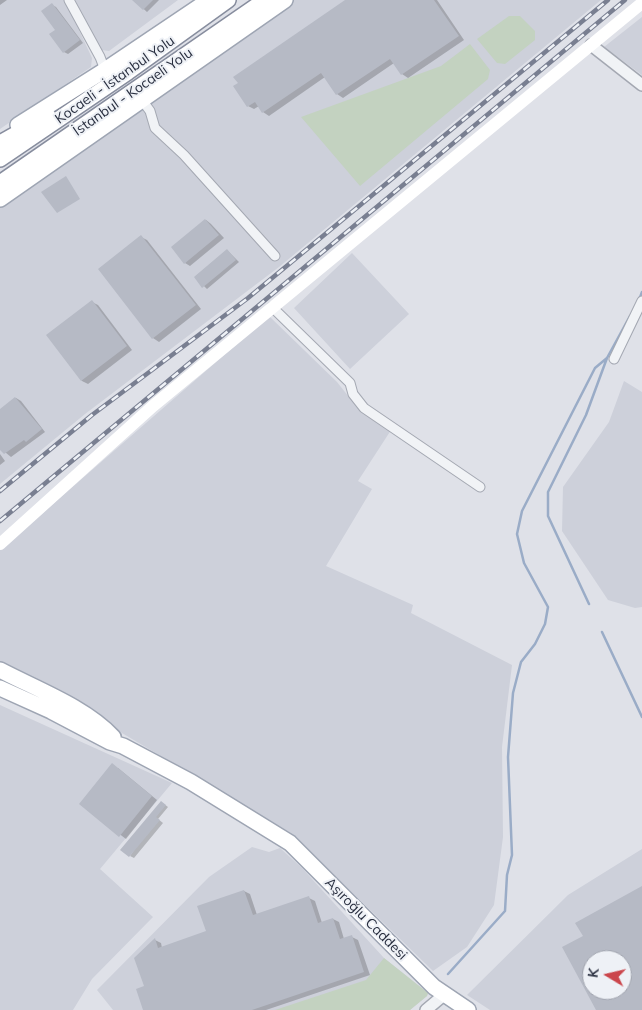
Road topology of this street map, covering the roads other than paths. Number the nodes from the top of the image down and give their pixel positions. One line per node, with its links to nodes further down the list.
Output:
1 (70, 0): 8 (street)
2 (210, 0): 8 (main road)
3 (228, 0): 10 (main road, Kocaeli - İstanbul Yolu)
4 (265, 0): 14 (main road, İstanbul - Kocaeli Yolu)
5 (285, 0): 11 (main road)
6 (642, 3): 7 (main road)
7 (591, 45): 9 (street); 21 (main road)
8 (105, 70): 12 (main road)
9 (642, 85)
10 (101, 90): 13 (main road); 15 (main road, Kocaeli - İstanbul Yolu)
11 (142, 100): 18 (main road); 19 (street)
12 (0, 137)
13 (0, 143)
14 (36, 159): 16 (main road, İstanbul - Kocaeli Yolu); 17 (main road)
15 (0, 160)
16 (0, 183)
17 (0, 190)
18 (0, 200)
19 (275, 256)
20 (642, 301): 22 (street)
21 (272, 308): 23 (street); 24 (main road)
22 (614, 359)
23 (480, 487)
24 (0, 544)
25 (0, 670): 30 (main road)
26 (0, 679): 29 (main road)
27 (0, 688): 29 (main road)
28 (0, 697): 30 (main road)
29 (53, 709): 30 (main road)
30 (115, 742): 31 (main road, Aşıroğlu Caddesi)
31 (436, 1004): 32 (main road, Aşıroğlu Caddesi)
32 (468, 1010)

